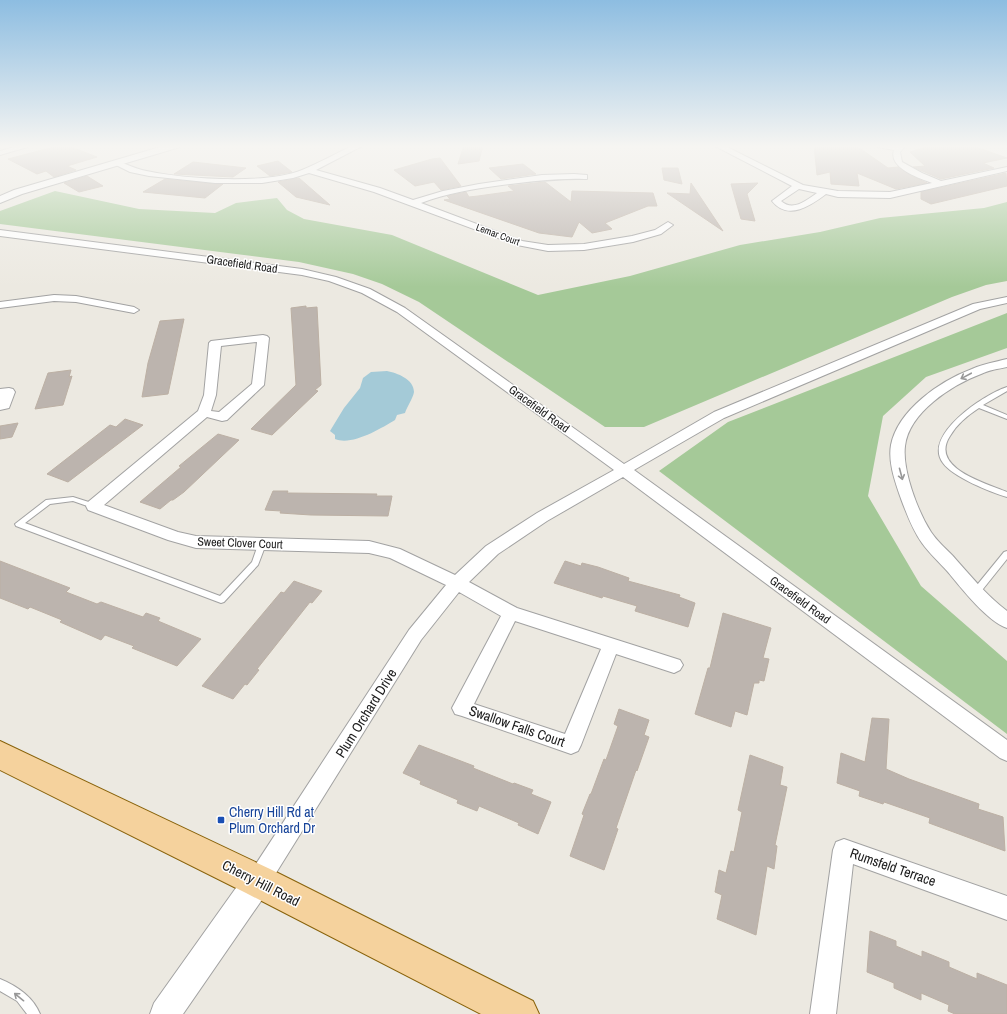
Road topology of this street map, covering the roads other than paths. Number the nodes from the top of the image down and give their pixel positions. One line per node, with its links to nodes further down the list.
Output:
1 (17, 192): 8 (street)
2 (384, 192): 9 (street, Lemar Court)
3 (446, 192): 9 (street)
4 (789, 192): 5 (street)
5 (824, 192)
6 (826, 192): 7 (street)
7 (901, 192)
8 (0, 200)
9 (414, 203): 10 (street, Lemar Court)
10 (668, 225)
11 (0, 233): 22 (street, Gracefield Road)
12 (1007, 300): 22 (street, Plum Orchard Drive)
13 (0, 305): 14 (street)
14 (134, 310)
15 (1006, 365): 28 (street, one-way to 28)
16 (1007, 389): 18 (lane)
17 (0, 393): 19 (street)
18 (978, 405): 21 (lane); 23 (lane)
19 (0, 406)
20 (204, 413): 20 (street); 24 (street)
21 (1007, 417)
22 (625, 470): 27 (street, Plum Orchard Drive); 33 (street, Gracefield Road)
23 (1007, 495)
24 (93, 506): 25 (street, Sweet Clover Court); 25 (lane)
25 (262, 544): 27 (street, Sweet Clover Court)
26 (1007, 554): 28 (lane)
27 (458, 584): 29 (street); 35 (street, Plum Orchard Drive)
28 (976, 592): 30 (street)
29 (511, 613): 31 (street); 31 (street, Swallow Falls Court)
30 (1007, 620)
31 (611, 645): 32 (street)
32 (674, 665)
33 (1007, 752)
34 (0, 755): 35 (main road, Cherry Hill Road)
35 (258, 881): 39 (street, Plum Orchard Drive); 40 (main road, Cherry Hill Road)
36 (1007, 908): 41 (street, Rumsfeld Terrace)
37 (0, 985): 38 (lane, one-way to 37)
38 (34, 1014)
39 (165, 1014)
40 (520, 1014)
41 (823, 1014)

